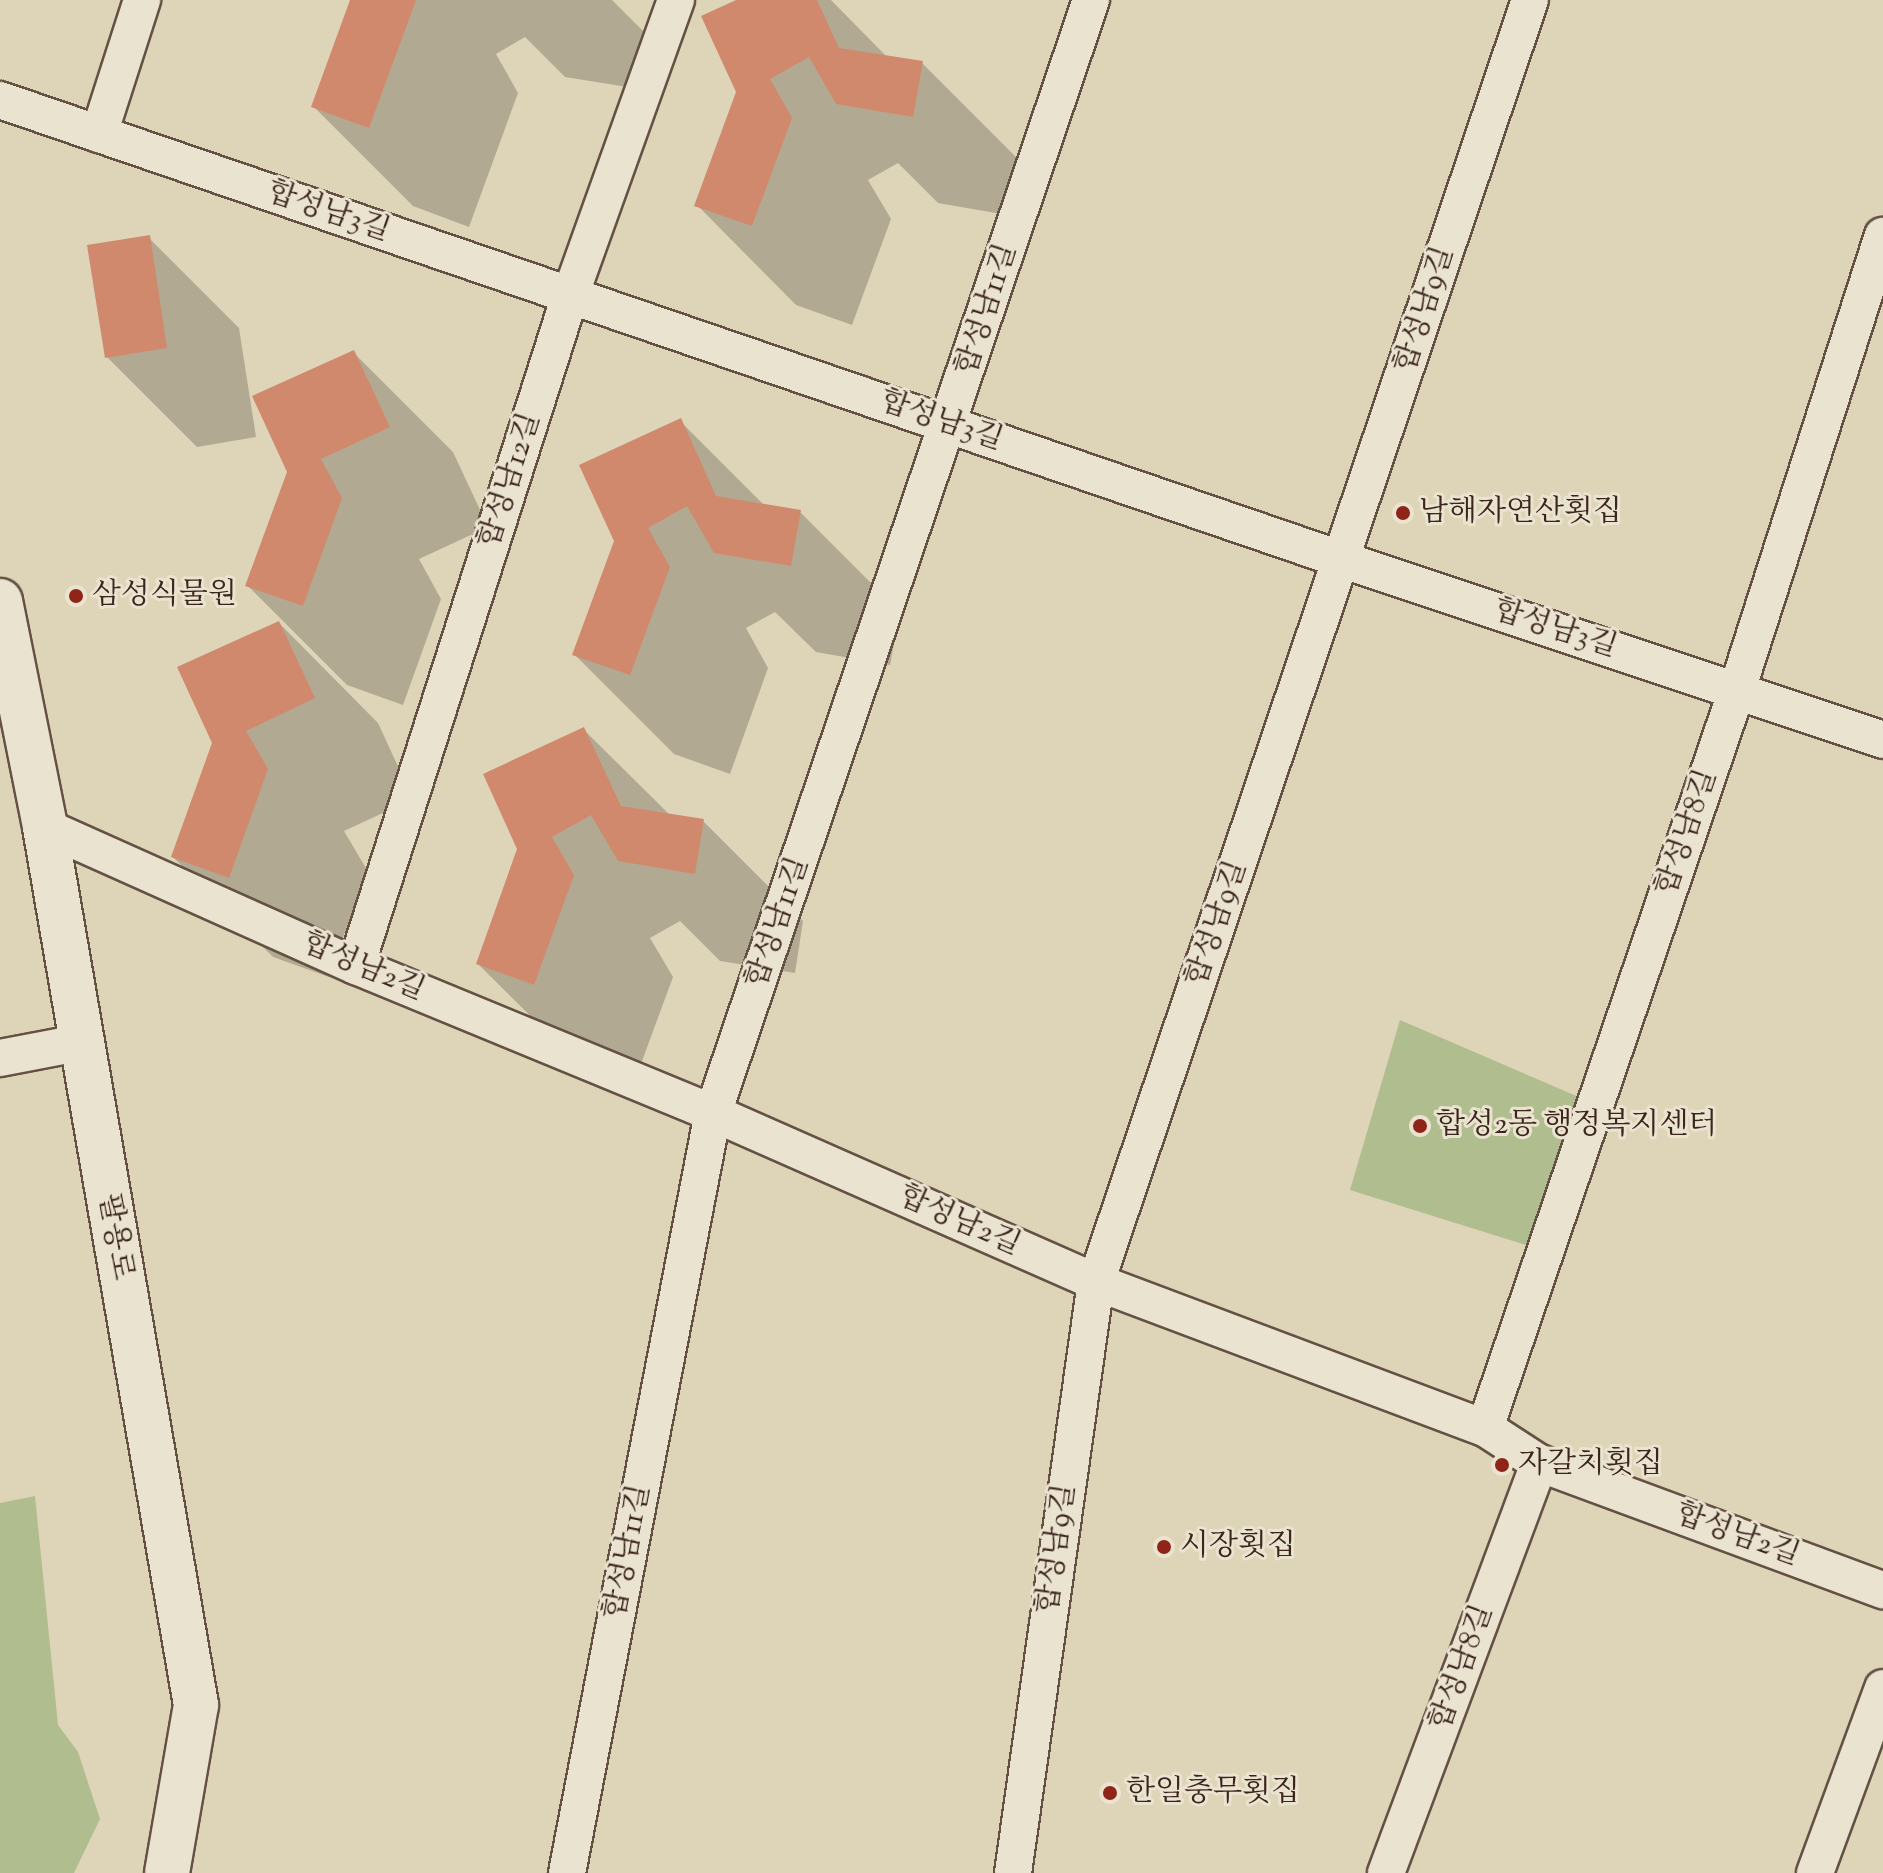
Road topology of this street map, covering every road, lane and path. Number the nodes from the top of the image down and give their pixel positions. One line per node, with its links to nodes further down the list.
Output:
1 (142, 0): 6 (street)
2 (676, 0): 8 (street, 합성남12길)
3 (1091, 0): 9 (street, 합성남11길)
4 (1530, 0): 10 (street, 합성남9길)
5 (0, 100): 6 (street, 합성남3길)
6 (99, 134): 8 (street, 합성남3길)
7 (1883, 236): 12 (street, 합성남8길)
8 (570, 296): 9 (street, 합성남3길); 15 (street, 합성남12길)
9 (949, 425): 10 (street, 합성남3길); 18 (street, 합성남11길)
10 (1343, 560): 12 (street, 합성남3길); 19 (street, 합성남9길)
11 (0, 601): 14 (main road, 팔용로)
12 (1737, 690): 13 (street, 합성남3길); 20 (street, 합성남8길)
13 (1883, 740)
14 (45, 827): 15 (street, 합성남2길); 16 (main road, 팔용로)
15 (356, 966): 18 (street, 합성남2길)
16 (79, 1043): 17 (street); 24 (main road, 팔용로)
17 (0, 1058)
18 (713, 1113): 19 (street, 합성남2길); 25 (street, 합성남11길)
19 (1096, 1282): 20 (street, 합성남2길); 26 (street, 합성남9길)
20 (1485, 1428): 21 (street, 합성남2길)
21 (1539, 1463): 22 (street, 합성남2길); 27 (street, 합성남8길)
22 (1883, 1590)
23 (1883, 1688): 28 (street)
24 (167, 1873)
25 (567, 1873)
26 (1013, 1873)
27 (1386, 1873)
28 (1815, 1873)

